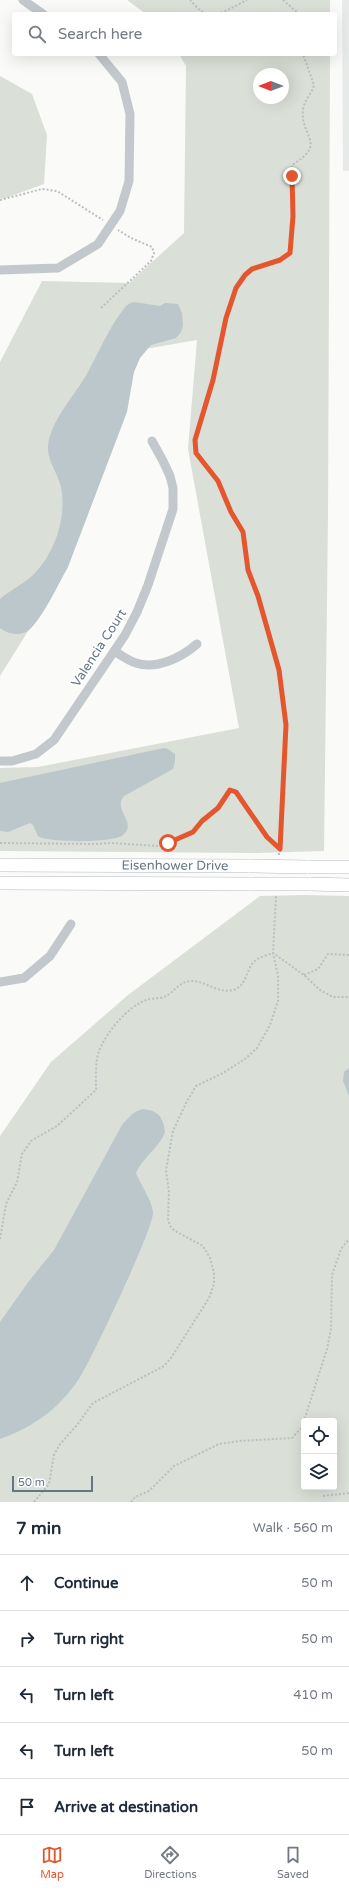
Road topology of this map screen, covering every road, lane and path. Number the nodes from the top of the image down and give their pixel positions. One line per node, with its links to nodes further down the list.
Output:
1 (23, 0): 5 (street)
2 (190, 0): 6 (path)
3 (246, 0): 7 (path)
4 (283, 0): 8 (path)
5 (40, 12)
6 (203, 12)
7 (221, 12)
8 (297, 12)
9 (101, 56): 11 (street)
10 (304, 56): 17 (path)
11 (0, 270)
12 (152, 441): 14 (street, Valencia Court)
13 (197, 644): 14 (street)
14 (114, 651): 15 (street, Valencia Court)
15 (0, 761)
16 (0, 843): 17 (path)
17 (280, 849): 18 (path)
18 (279, 857)
19 (0, 865): 20 (main road, Eisenhower Drive, bridge)
20 (349, 867)
21 (0, 883): 22 (main road, Eisenhower Drive, bridge)
22 (349, 885)
23 (277, 889): 25 (path)
24 (71, 924): 28 (street)
25 (273, 953): 27 (path); 30 (path); 34 (path)
26 (349, 955): 27 (path)
27 (304, 974): 29 (path)
28 (0, 982)
29 (349, 996)
30 (0, 1239)
31 (349, 1239): 35 (path)
32 (349, 1493): 33 (path)
33 (323, 1496)
34 (34, 1502)
35 (131, 1502)

